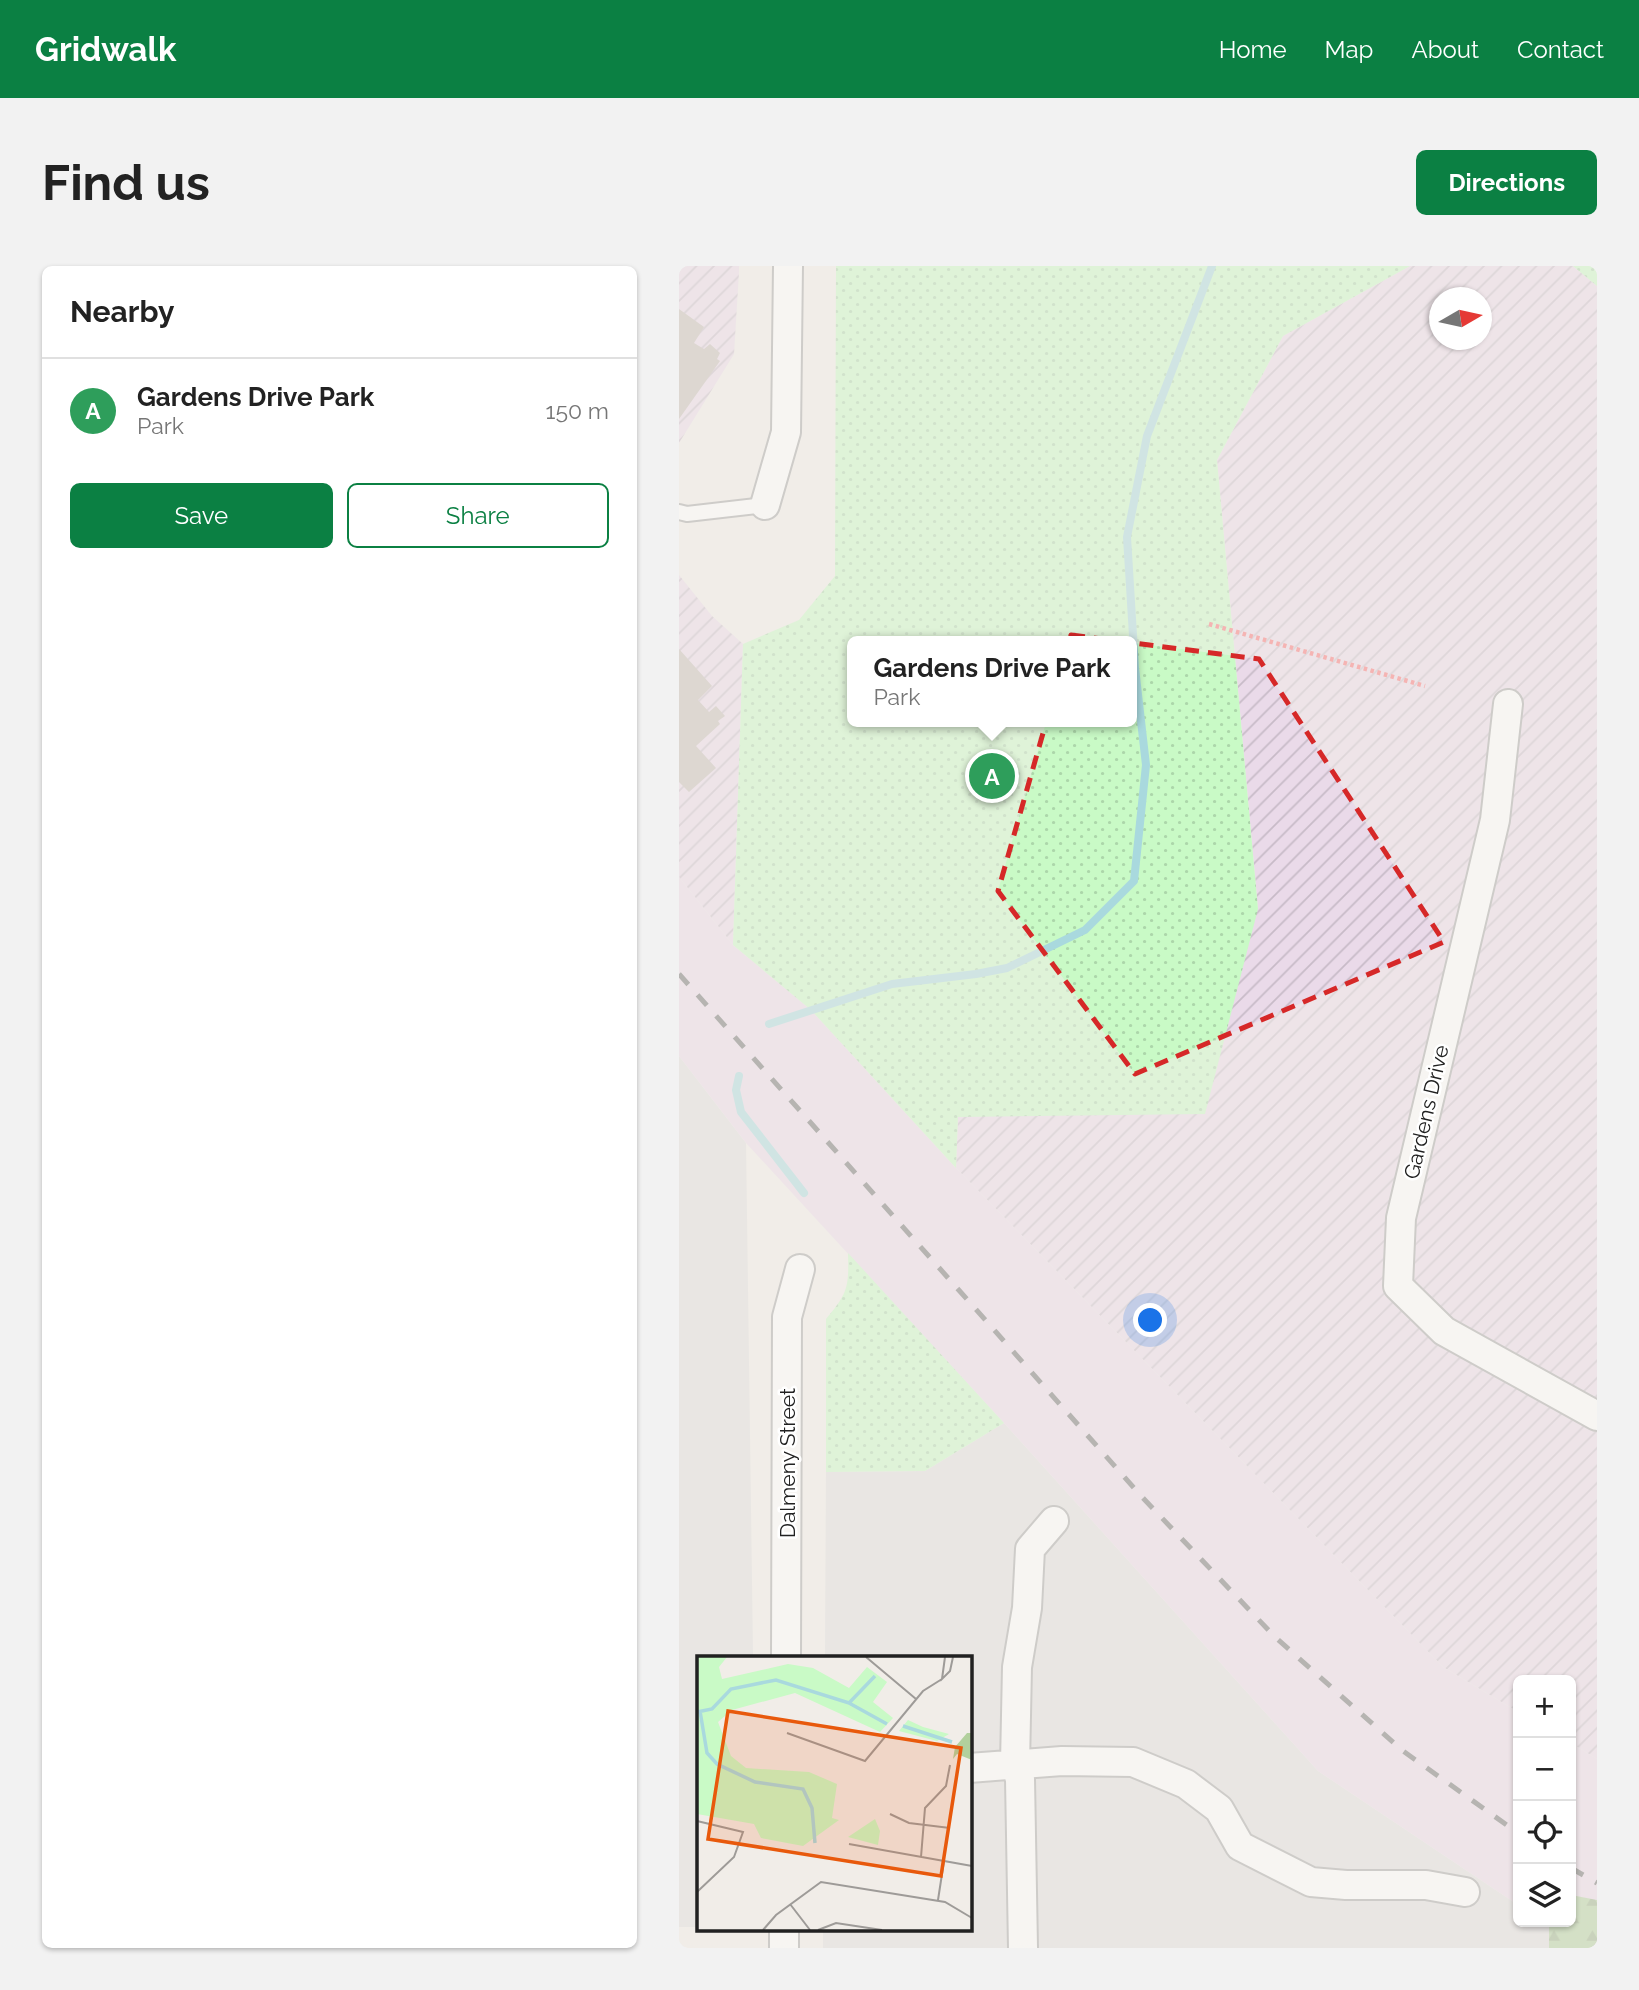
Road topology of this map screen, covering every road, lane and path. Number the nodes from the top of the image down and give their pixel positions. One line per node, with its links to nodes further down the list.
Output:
1 (787, 266): 2 (street)
2 (765, 505): 3 (lane)
3 (679, 512)
4 (1209, 624): 5 (path)
5 (1425, 686)
6 (1508, 704): 8 (street, Gardens Drive)
7 (800, 1269): 10 (street, Dalmeny Street)
8 (1597, 1416)
9 (1054, 1521): 11 (street)
10 (786, 1656)
11 (1015, 1764): 12 (street); 13 (street); 16 (street)
12 (971, 1768)
13 (1465, 1892)
14 (784, 1930): 15 (street)
15 (784, 1948)
16 (1023, 1948)

